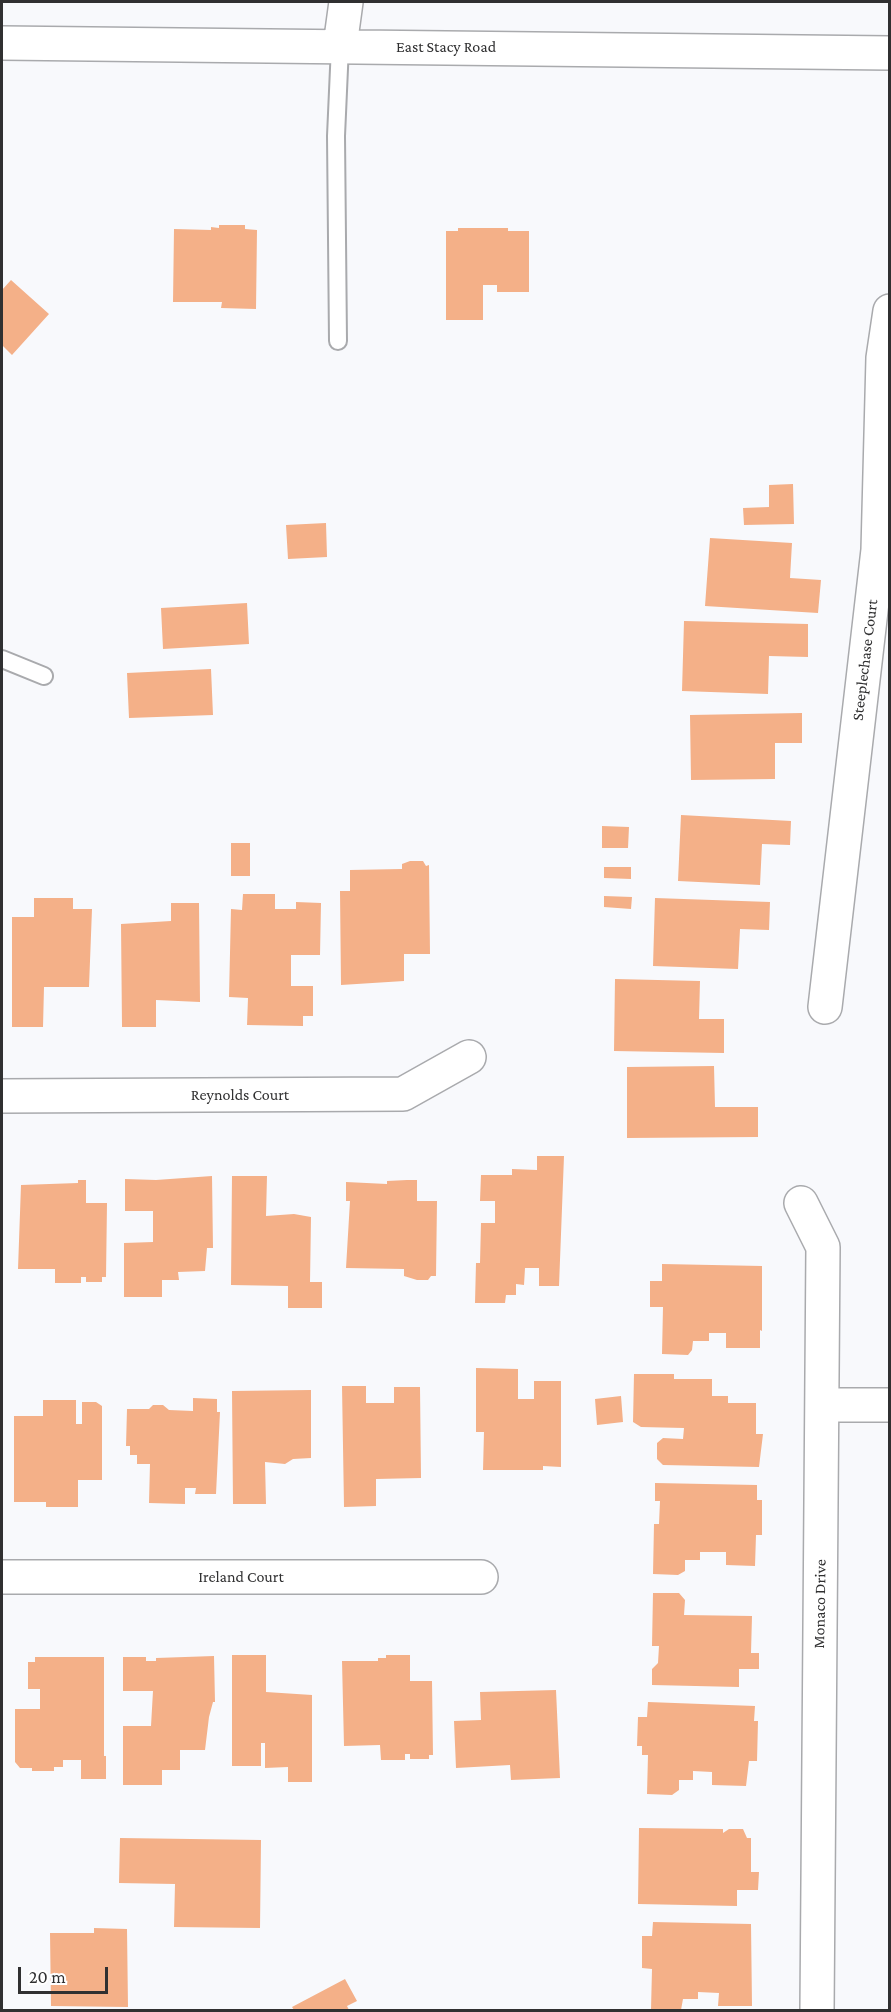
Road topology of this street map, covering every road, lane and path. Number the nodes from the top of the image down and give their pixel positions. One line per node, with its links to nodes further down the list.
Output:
1 (346, 2): 3 (street)
2 (2, 43): 3 (street, East Stacy Road)
3 (340, 46): 4 (street, East Stacy Road); 6 (lane)
4 (890, 53)
5 (890, 311): 9 (street, Steeplechase Court)
6 (338, 341)
7 (2, 659): 8 (lane)
8 (44, 676)
9 (825, 1007)
10 (469, 1058): 11 (street, Reynolds Court)
11 (2, 1096)
12 (801, 1203): 13 (street, Monaco Drive)
13 (822, 1405): 14 (street); 17 (street, Monaco Drive)
14 (890, 1406)
15 (2, 1577): 16 (street, Ireland Court)
16 (481, 1577)
17 (817, 2010)

